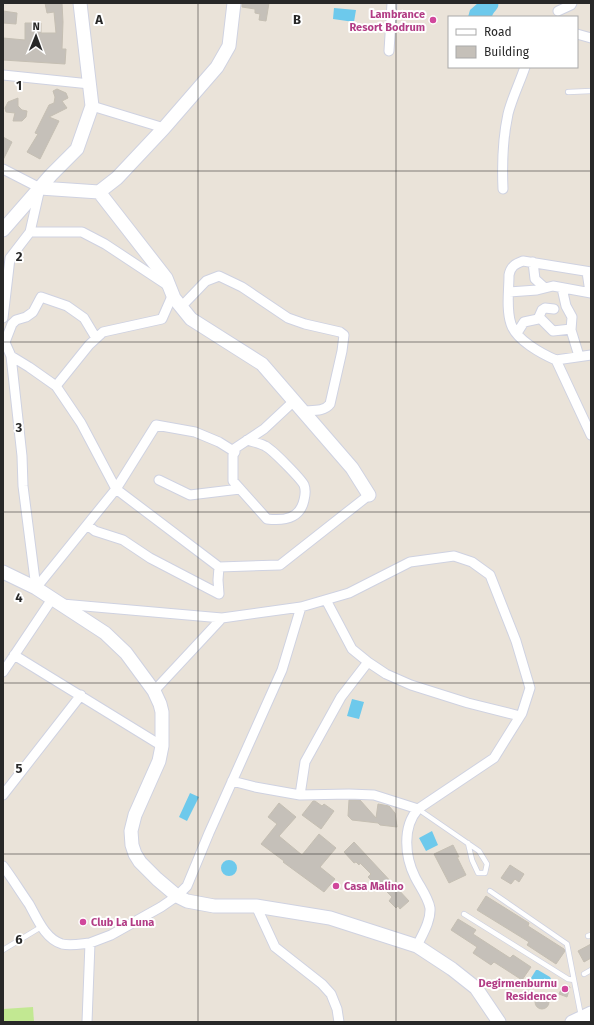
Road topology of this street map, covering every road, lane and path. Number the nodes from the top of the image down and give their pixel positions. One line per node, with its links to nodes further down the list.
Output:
1 (80, 3): 11 (street)
2 (234, 3): 15 (street)
3 (392, 3): 8 (street)
4 (572, 3): 5 (street)
5 (558, 12)
6 (578, 34): 7 (street)
7 (591, 38)
8 (389, 51)
9 (526, 68): 18 (street)
10 (3, 75): 11 (street)
11 (90, 84): 14 (street)
12 (591, 91): 13 (lane)
13 (568, 92)
14 (92, 106): 15 (street); 17 (street)
15 (164, 128): 19 (street)
16 (3, 169): 17 (street)
17 (40, 188): 19 (street); 20 (street); 21 (street)
18 (503, 189)
19 (99, 192): 26 (street)
20 (3, 230)
21 (30, 232): 26 (street); 32 (street)
22 (533, 262): 23 (street); 24 (street); 27 (street)
23 (589, 272): 28 (street)
24 (545, 288): 25 (street); 27 (street)
25 (562, 288): 28 (street); 33 (street)
26 (171, 290): 29 (street); 35 (street)
27 (509, 292): 34 (street)
28 (591, 292)
29 (181, 306): 42 (street); 42 (street)
30 (554, 309): 31 (street)
31 (539, 317): 33 (street); 34 (street)
32 (3, 318)
33 (571, 329): 39 (street)
34 (517, 333): 40 (street)
35 (96, 338): 36 (street); 41 (street)
36 (4, 340): 38 (street)
37 (591, 355): 39 (street)
38 (11, 356): 41 (street); 53 (street)
39 (579, 356): 40 (street)
40 (556, 360): 43 (street)
41 (56, 386): 47 (street)
42 (298, 406): 44 (street); 49 (street)
43 (591, 435)
44 (247, 440): 45 (street); 48 (street)
45 (235, 452): 47 (street); 48 (street)
46 (159, 480): 48 (street)
47 (116, 489): 50 (street); 51 (street)
48 (240, 489)
49 (369, 495): 51 (street)
50 (87, 525): 51 (street); 53 (street)
51 (220, 567)
52 (3, 572): 53 (street)
53 (36, 588): 55 (street)
54 (326, 600): 56 (street); 59 (street); 63 (street)
55 (56, 601): 57 (street); 58 (street); 61 (street)
56 (301, 608): 57 (street); 65 (street)
57 (222, 618): 61 (street)
58 (14, 654): 60 (street); 62 (street)
59 (368, 662): 63 (street); 67 (street)
60 (3, 672)
61 (154, 691): 64 (street)
62 (81, 695): 64 (street); 66 (street)
63 (520, 716): 68 (street)
64 (162, 746): 72 (street)
65 (232, 781): 67 (street); 72 (street)
66 (3, 795)
67 (300, 795): 68 (street)
68 (418, 809): 69 (lane); 77 (street)
69 (468, 843): 69 (lane)
70 (3, 866): 75 (street)
71 (490, 891): 81 (lane)
72 (177, 896): 73 (street); 76 (street)
73 (256, 906): 77 (street); 84 (street)
74 (464, 914): 81 (lane)
75 (41, 927): 76 (street); 78 (lane)
76 (90, 943): 83 (street)
77 (417, 946): 85 (street)
78 (3, 950)
79 (591, 970): 80 (lane)
80 (584, 974)
81 (574, 980): 82 (lane)
82 (581, 1018)
83 (87, 1022)
84 (339, 1022)
85 (499, 1022)

